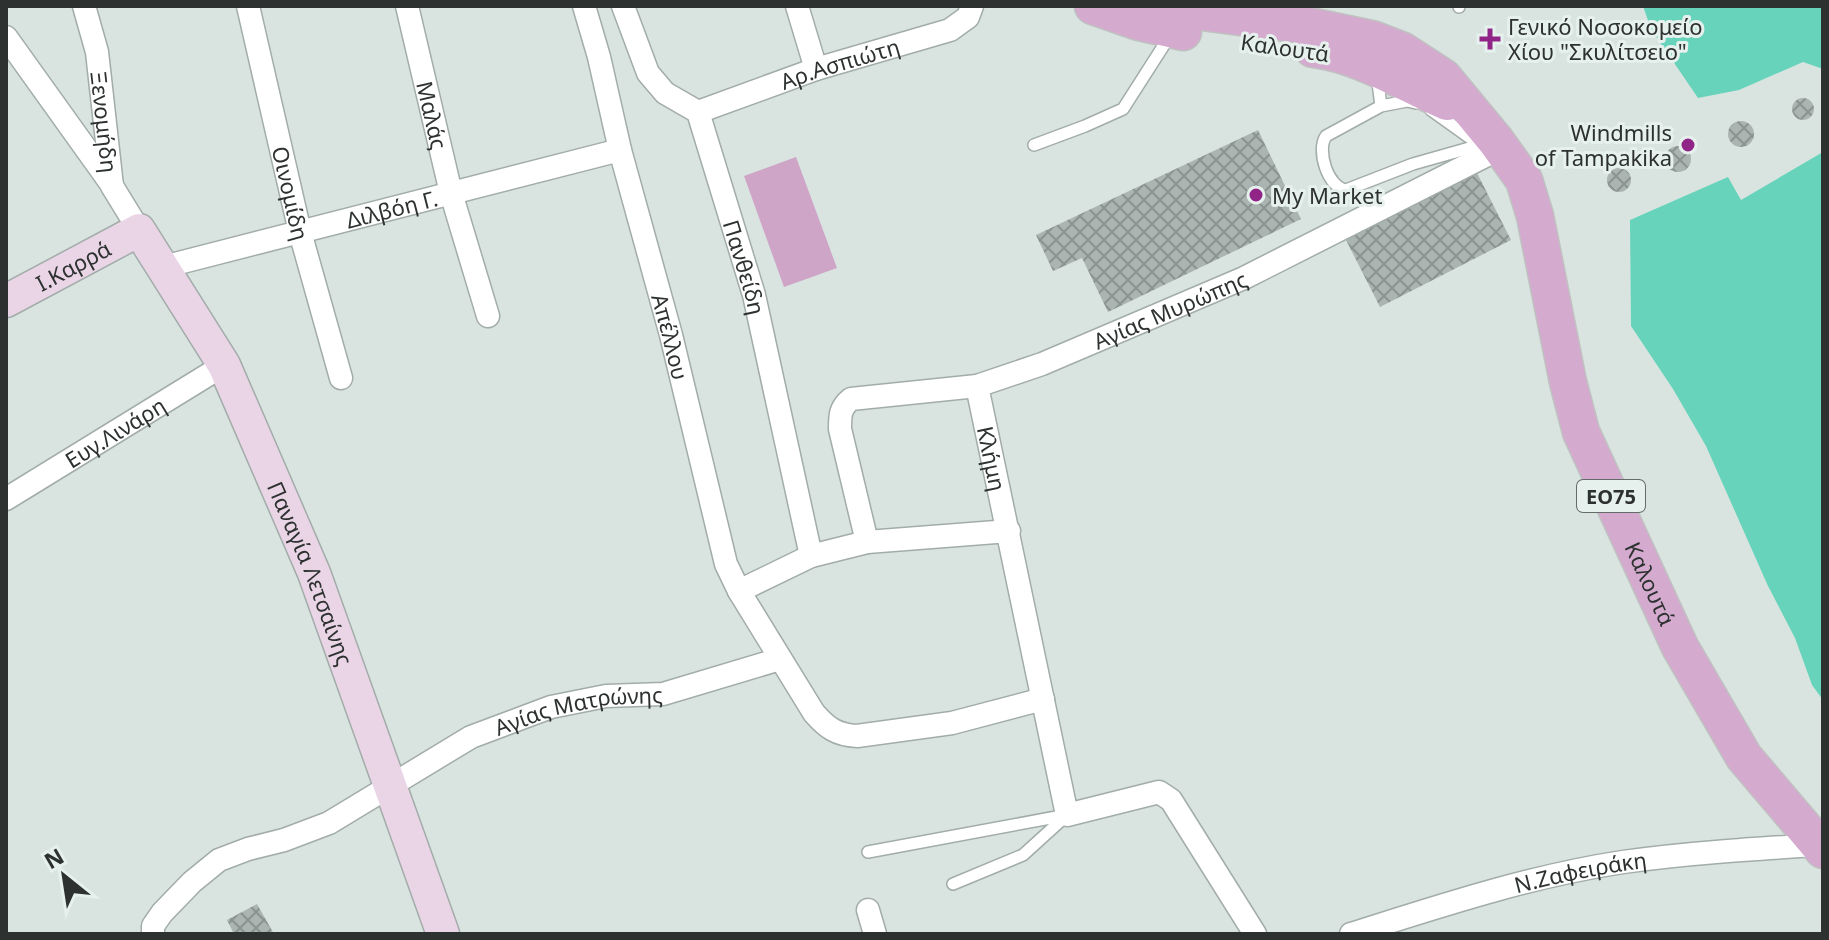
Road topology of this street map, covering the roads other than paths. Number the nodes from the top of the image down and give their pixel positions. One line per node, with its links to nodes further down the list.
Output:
1 (84, 6): 21 (street, Ξενομήδη)
2 (248, 6): 25 (street, Οινομίδη)
3 (407, 6): 23 (street, Μαλάς)
4 (584, 6): 19 (street, Απέλλου)
5 (623, 6): 16 (street)
6 (797, 6): 14 (street)
7 (972, 6): 14 (street, Αρ.Ασπιώτη)
8 (1093, 6): 9 (main road, Καλουτά / ΕΟ75)
9 (1165, 18): 10 (main road, Καλουτά / ΕΟ75); 11 (main road, Καλουτά / ΕΟ75); 18 (lane)
10 (1269, 20): 11 (main road, Καλουτά / ΕΟ75)
11 (1310, 30): 13 (main road, Καλουτά / ΕΟ75); 17 (main road, Καλουτά / ΕΟ75)
12 (6, 37): 21 (street)
13 (1376, 68): 15 (lane); 17 (main road, Καλουτά / ΕΟ75)
14 (816, 69): 16 (street, Αρ.Ασπιώτη)
15 (1381, 106): 17 (lane); 20 (lane)
16 (698, 112): 35 (street, Πανθείδη)
17 (1487, 136): 20 (lane); 22 (street, Αγίας Μυρώπης); 41 (main road, Καλουτά / ΕΟ75)
18 (1034, 145)
19 (620, 150): 23 (street, Διλβόη Γ.); 36 (street, Απέλλου)
20 (1413, 164): 22 (lane)
21 (112, 186): 24 (street, Ξενομήδη)
22 (1418, 192): 31 (street, Αγίας Μυρώπης)
23 (451, 193): 25 (street, Διλβόη Γ.); 28 (street, Μαλάς)
24 (139, 230): 26 (main road, Παναγία Λετσαίνης); 27 (main road, Ι.Καρρά)
25 (300, 232): 26 (street, Διλβόη Γ.); 30 (street, Οινομίδη)
26 (163, 267): 29 (main road, Παναγία Λετσαίνης)
27 (6, 301)
28 (488, 316)
29 (224, 365): 32 (street, Ευγ.Λινάρη); 39 (main road, Παναγία Λετσαίνης)
30 (341, 378)
31 (977, 386): 33 (street, Κλήμη); 34 (street, Αγίας Μυρώπης)
32 (6, 499)
33 (1009, 531): 34 (street); 38 (street, Κλήμη)
34 (867, 542): 35 (street)
35 (811, 556): 36 (street)
36 (739, 591): 37 (street, Απέλλου)
37 (780, 659): 38 (street, Απέλλου); 39 (street, Αγίας Ματρώνης)
38 (1043, 699): 40 (street, Κλήμη)
39 (389, 788): 45 (street, Αγίας Ματρώνης); 46 (main road, Παναγία Λετσαίνης)
40 (1067, 815): 42 (lane); 43 (lane); 48 (street)
41 (1820, 847): 49 (street, Ν.Ζαφειράκη)
42 (868, 852)
43 (953, 884)
44 (868, 910): 47 (street)
45 (153, 934)
46 (443, 934)
47 (875, 934)
48 (1255, 934)
49 (1351, 934)

